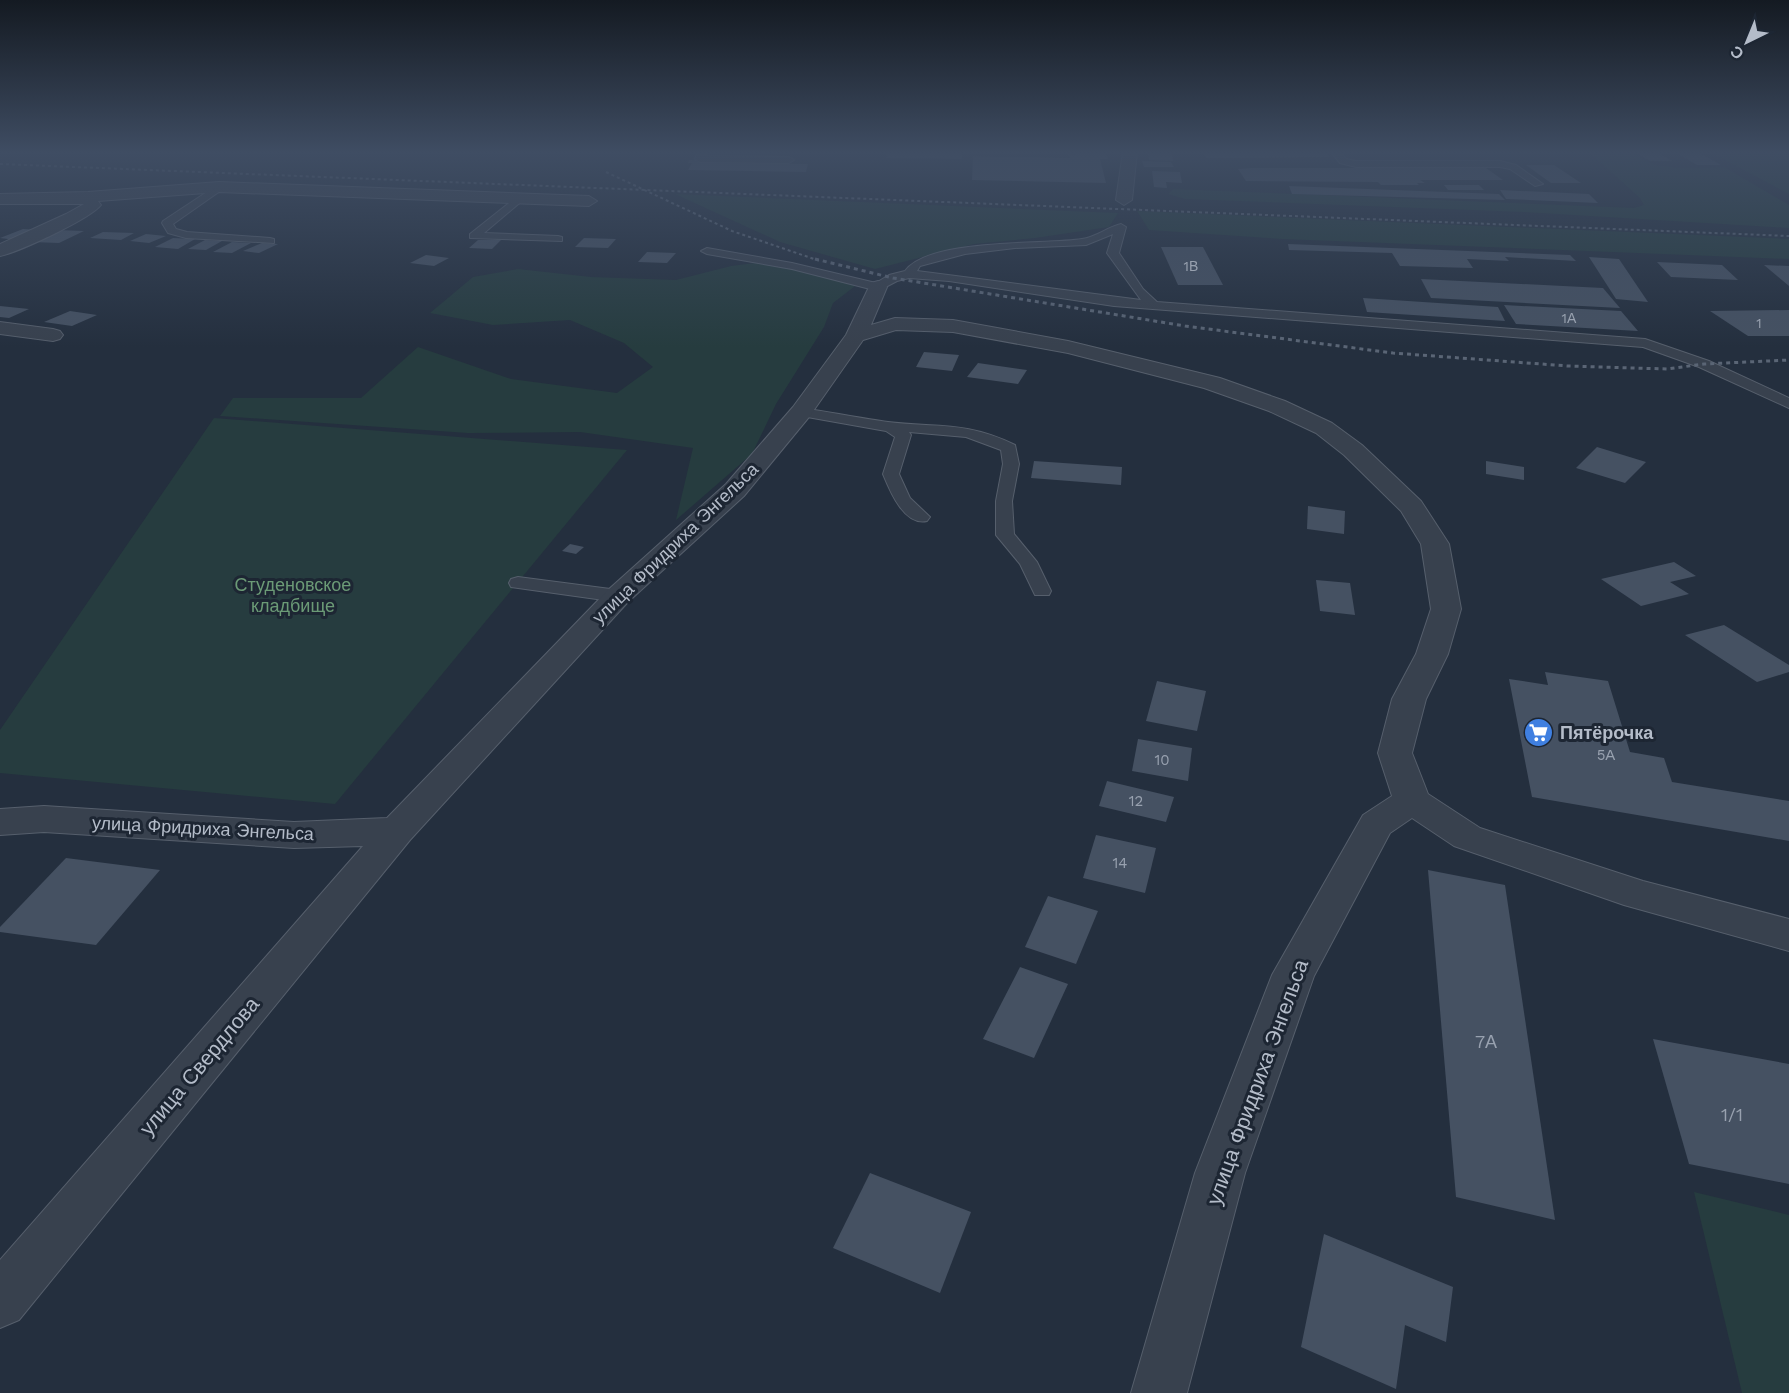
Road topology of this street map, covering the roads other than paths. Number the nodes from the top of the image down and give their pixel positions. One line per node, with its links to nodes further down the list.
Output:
1 (74, 217): 6 (street)
2 (176, 217): 5 (lane)
3 (496, 217): 4 (lane)
4 (558, 239)
5 (270, 241)
6 (0, 251)
7 (707, 251): 9 (lane)
8 (909, 274): 9 (lane); 10 (lane); 10 (lane)
9 (878, 287): 13 (street, улица Фридриха Энгельса)
10 (1153, 305): 14 (lane)
11 (0, 328): 12 (street)
12 (53, 335)
13 (856, 336): 15 (street, улица Фридриха Энгельса); 21 (street)
14 (1789, 404)
15 (801, 412): 16 (lane); 20 (street, улица Фридриха Энгельса)
16 (890, 427): 17 (lane); 19 (lane)
17 (921, 517)
18 (518, 583): 20 (lane)
19 (1042, 591)
20 (618, 596): 23 (street, улица Фридриха Энгельса)
21 (1412, 801): 24 (street); 26 (street, улица Фридриха Энгельса)
22 (0, 822): 23 (street, улица Фридриха Энгельса)
23 (397, 831): 25 (street, улица Свердлова)
24 (1789, 935)
25 (0, 1300)
26 (1159, 1393)

